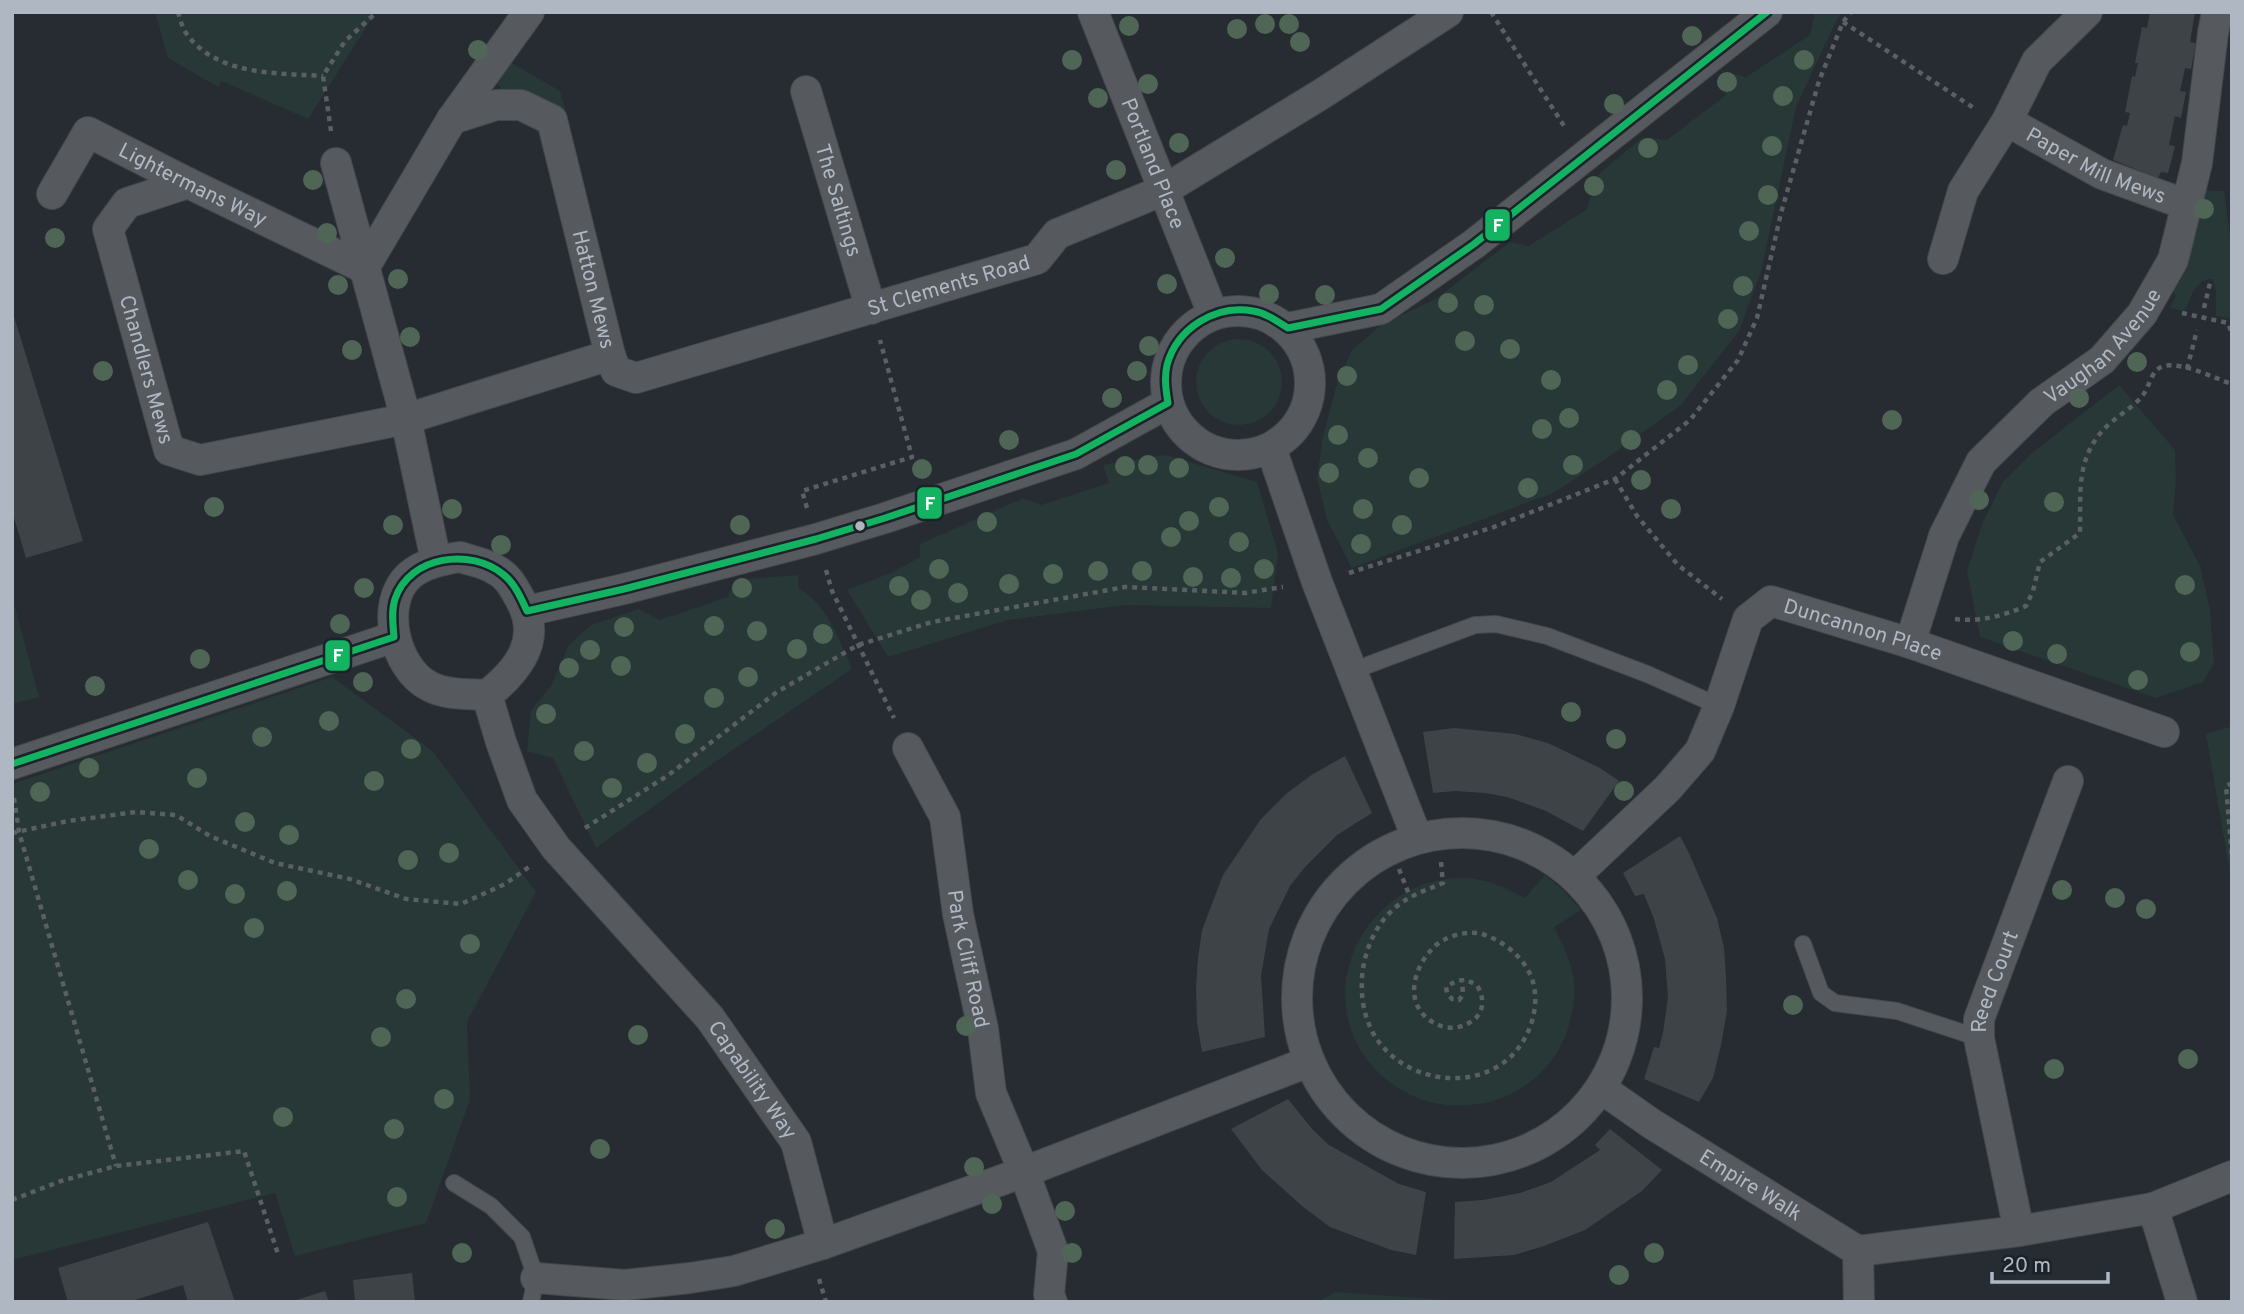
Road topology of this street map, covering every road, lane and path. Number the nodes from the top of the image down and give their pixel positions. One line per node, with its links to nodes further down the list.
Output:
1 (178, 12): 12 (path)
2 (377, 12): 12 (path)
3 (529, 12): 14 (street)
4 (1093, 12): 19 (street, Portland Place)
5 (1448, 12): 19 (street, St Clements Road)
6 (1490, 12): 16 (path)
7 (1767, 12): 16 (street)
8 (1851, 12): 11 (path)
9 (2087, 12): 15 (street, Paper Mill Mews)
10 (2217, 12): 21 (street, Vaughan Avenue)
11 (1843, 22): 15 (path); 38 (path)
12 (323, 76): 17 (path)
13 (806, 91): 27 (street, The Saltings)
14 (452, 119): 23 (street); 32 (street, Hatton Mews)
15 (2005, 124): 21 (street, Paper Mill Mews); 22 (street, Paper Mill Mews)
16 (1584, 156): 29 (street)
17 (336, 163): 23 (street)
18 (188, 183): 20 (street, Lightermans Way); 23 (street, Lightermans Way); 36 (street, Chandlers Mews)
19 (1164, 190): 27 (street, St Clements Road); 28 (street, Portland Place)
20 (52, 194)
21 (2186, 205): 25 (street, Vaughan Avenue)
22 (1943, 259)
23 (364, 268): 36 (street)
24 (2210, 283): 26 (path)
25 (2147, 305): 31 (path); 43 (street, Vaughan Avenue)
26 (2204, 308)
27 (871, 309): 32 (street, St Clements Road)
28 (1213, 314): 29 (street); 35 (street)
29 (1288, 328): 37 (street)
30 (2197, 330): 33 (path)
31 (2232, 334)
32 (610, 355): 36 (street, Hatton Mews)
33 (2186, 369): 34 (path); 43 (path)
34 (2232, 384)
35 (1168, 403): 37 (street); 42 (street)
36 (406, 418): 39 (street)
37 (1271, 448): 47 (street)
38 (1615, 479): 40 (path); 44 (path)
39 (436, 561): 42 (street); 45 (street)
40 (1352, 572)
41 (1287, 587): 56 (path)
42 (527, 611): 48 (street)
43 (1920, 614): 46 (street, Vaughan Avenue)
44 (1748, 619): 46 (street, Duncannon Place); 49 (street)
45 (394, 637): 48 (street); 52 (street)
46 (1910, 643): 50 (street, Duncannon Place)
47 (1352, 671): 49 (lane); 59 (street)
48 (487, 695): 76 (street, Capability Way)
49 (1719, 706): 62 (street)
50 (2164, 732)
51 (908, 747): 70 (street, Park Cliff Road)
52 (12, 764)
53 (2068, 781): 66 (street, Reed Court)
54 (2232, 783): 60 (path)
55 (14, 795): 57 (path)
56 (582, 829)
57 (19, 832): 58 (path); 61 (path); 69 (path)
58 (12, 833)
59 (1415, 840): 62 (street); 63 (path); 63 (path); 67 (street)
60 (2232, 857)
61 (532, 864)
62 (1575, 876): 68 (street)
63 (1410, 897): 65 (path)
64 (1803, 944): 66 (lane)
65 (1462, 979): 65 (path)
66 (1979, 1038): 75 (street, Reed Court)
67 (1308, 1062): 68 (street); 70 (street)
68 (1602, 1089): 77 (street, Empire Walk)
69 (116, 1166): 73 (path); 78 (path)
70 (1024, 1172): 76 (street); 80 (street, Park Cliff Road)
71 (2232, 1176): 74 (street)
72 (453, 1182): 79 (lane)
73 (12, 1200)
74 (2153, 1208): 75 (street); 82 (street)
75 (2019, 1231): 77 (street)
76 (823, 1244): 79 (street)
77 (1858, 1251): 81 (street)
78 (278, 1254)
79 (533, 1290)
80 (1052, 1302)
81 (1859, 1302)
82 (2182, 1302)

